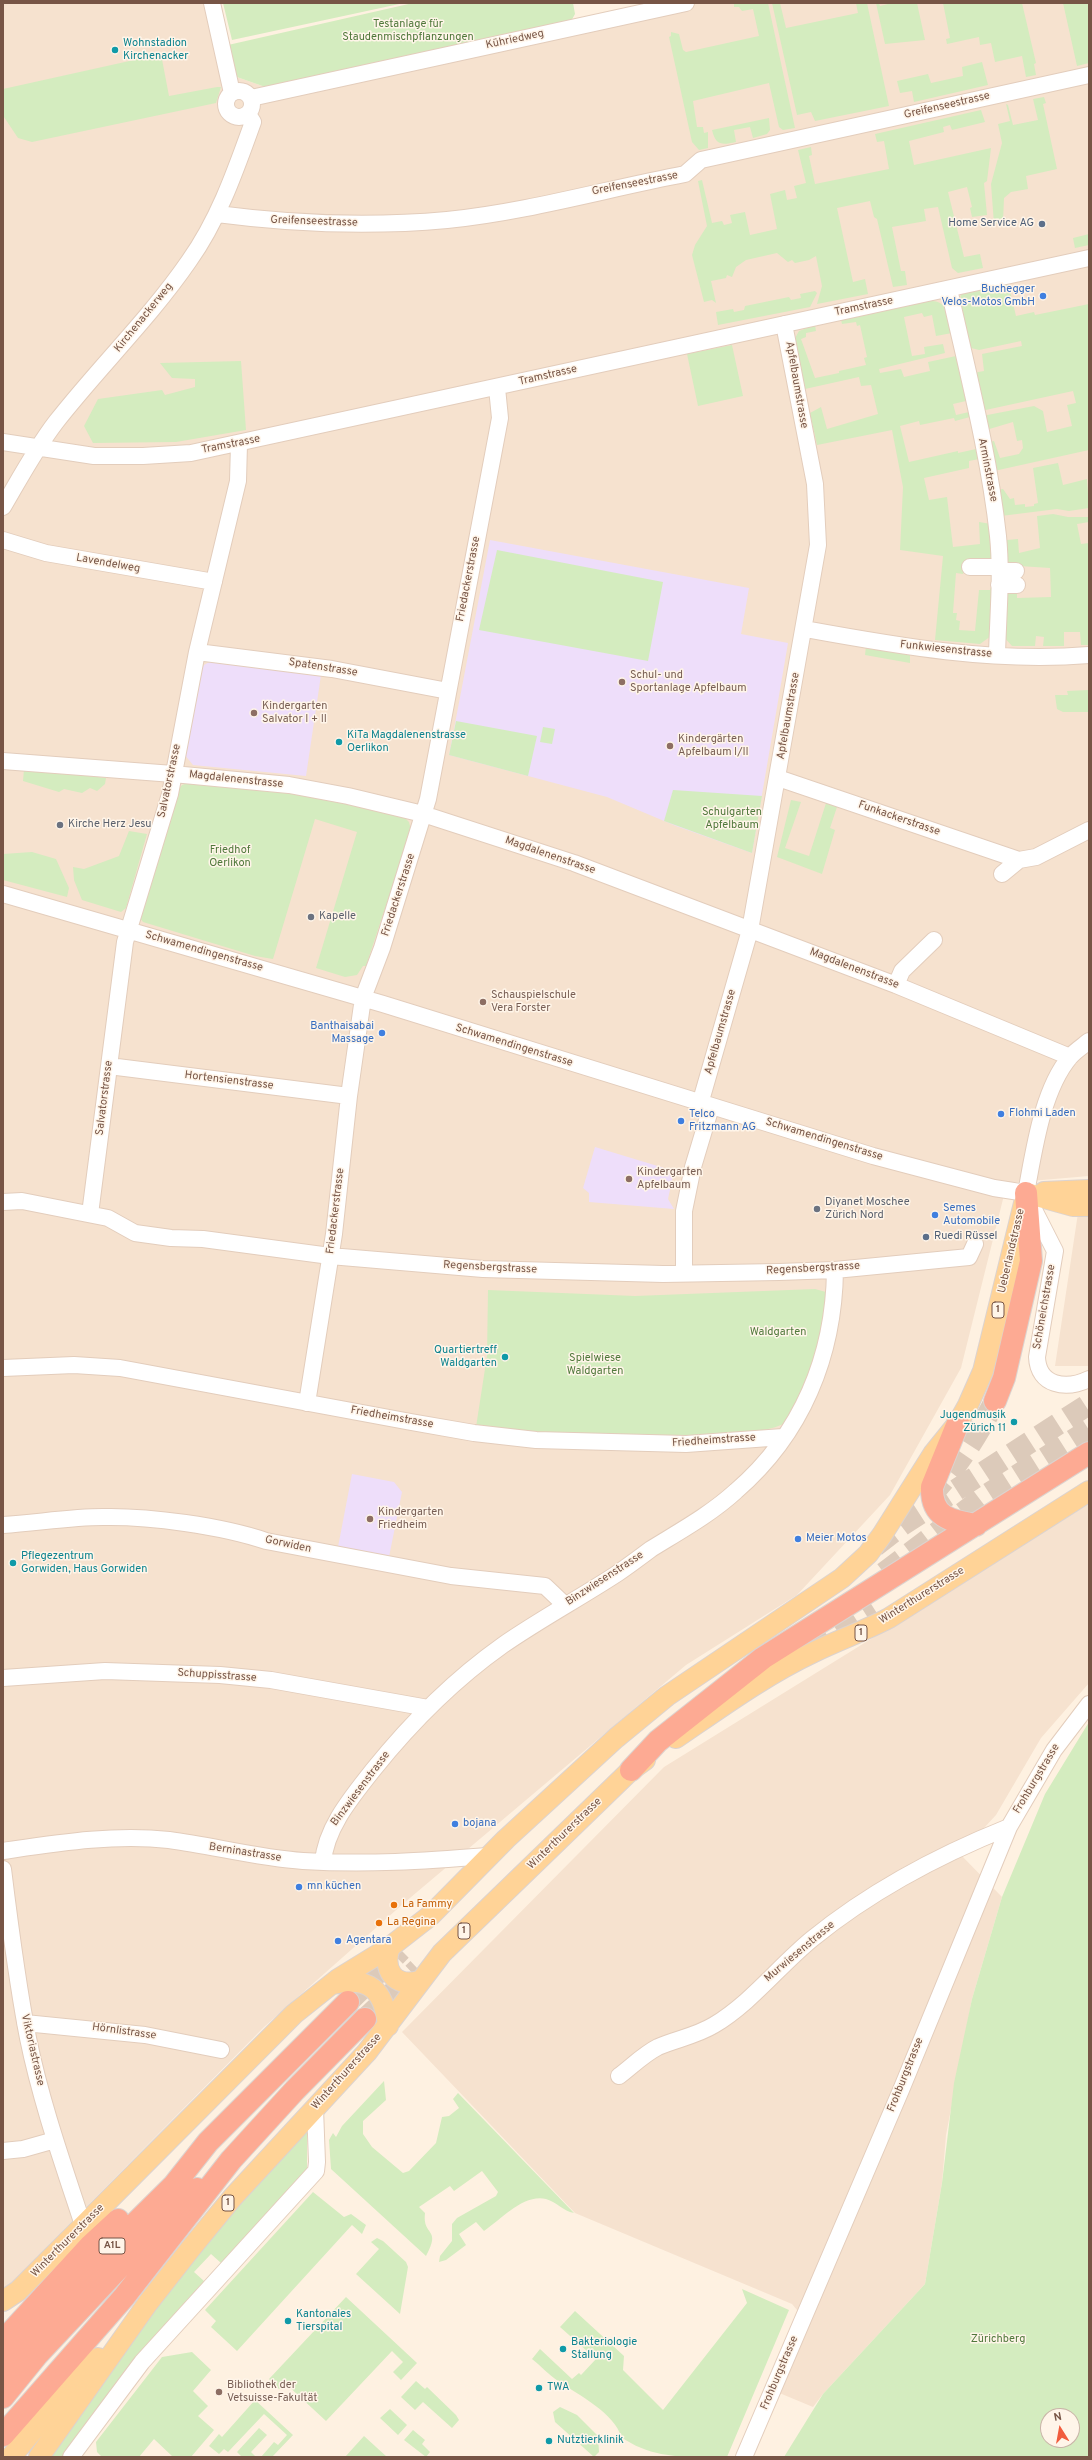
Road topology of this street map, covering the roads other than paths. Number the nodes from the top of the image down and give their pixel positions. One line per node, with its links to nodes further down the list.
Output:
1 (212, 3): 4 (street)
2 (686, 3): 5 (street, Kühriedweg)
3 (1089, 75): 7 (street, Greifenseestrasse)
4 (232, 92): 5 (street); 6 (street)
5 (251, 98): 6 (street, Kirchenackerweg)
6 (248, 114): 7 (street, Kirchenackerweg)
7 (217, 214): 14 (street, Kirchenackerweg)
8 (1089, 258): 9 (street, Tramstrasse)
9 (949, 289): 10 (street, Tramstrasse); 18 (street, Arminstrasse)
10 (784, 324): 11 (street, Tramstrasse); 21 (street, Apfelbaumstrasse)
11 (497, 388): 13 (street, Tramstrasse); 25 (street, Friedackerstrasse)
12 (3, 442): 14 (street, Tramstrasse)
13 (239, 444): 14 (street, Tramstrasse); 20 (street, Salvatorstrasse)
14 (39, 447): 15 (street, Kirchenackerweg)
15 (3, 507)
16 (3, 540): 20 (street, Lavendelweg)
17 (970, 567): 18 (street)
18 (999, 574): 19 (street); 23 (street, Arminstrasse)
19 (1016, 578)
20 (214, 582): 22 (street, Salvatorstrasse)
21 (805, 629): 23 (street, Funkwiesenstrasse); 28 (street, Apfelbaumstrasse)
22 (197, 652): 25 (street, Spatenstrasse); 27 (street, Salvatorstrasse)
23 (997, 655): 24 (street, Funkwiesenstrasse)
24 (1089, 656)
25 (448, 691): 29 (street, Friedackerstrasse)
26 (3, 761): 27 (street, Magdalenenstrasse)
27 (173, 774): 29 (street, Magdalenenstrasse); 34 (street, Salvatorstrasse)
28 (778, 778): 31 (street, Funkackerstrasse); 35 (street, Apfelbaumstrasse)
29 (423, 814): 35 (street, Magdalenenstrasse); 38 (street, Friedackerstrasse)
30 (1089, 830): 31 (street)
31 (1019, 860): 32 (street)
32 (1002, 874)
33 (3, 894): 34 (street, Schwamendingenstrasse)
34 (129, 930): 38 (street, Schwamendingenstrasse); 41 (street, Salvatorstrasse)
35 (750, 930): 37 (street, Magdalenenstrasse); 43 (street, Apfelbaumstrasse)
36 (934, 940): 37 (street)
37 (896, 985): 40 (street, Magdalenenstrasse)
38 (363, 998): 42 (street, Friedackerstrasse); 43 (street, Schwamendingenstrasse)
39 (1089, 1041): 40 (street, Ueberlandstrasse)
40 (1070, 1057): 45 (street, Ueberlandstrasse)
41 (109, 1066): 42 (street, Hortensienstrasse); 48 (street, Salvatorstrasse)
42 (349, 1096): 50 (street, Friedackerstrasse)
43 (706, 1105): 45 (street, Schwamendingenstrasse); 52 (street, Apfelbaumstrasse)
44 (1089, 1190): 45 (main road, Schwamendingenstrasse)
45 (1026, 1193): 47 (main road, Schwamendingenstrasse); 54 (street, Schöneichstrasse); 55 (highway); 57 (main road, Ueberlandstrasse / 1)
46 (3, 1202): 48 (street, Regensbergstrasse)
47 (1089, 1206)
48 (90, 1214): 50 (street, Regensbergstrasse)
49 (975, 1244): 51 (street, Regensbergstrasse)
50 (330, 1256): 52 (street, Regensbergstrasse); 56 (street, Friedackerstrasse)
51 (835, 1270): 52 (street, Regensbergstrasse); 58 (street, Binzwiesenstrasse)
52 (684, 1272)
53 (3, 1368): 56 (street, Friedheimstrasse)
54 (1089, 1379)
55 (995, 1401)
56 (307, 1403): 58 (street, Friedheimstrasse)
57 (958, 1423): 62 (main road, Ueberlandstrasse / 1); 63 (highway)
58 (783, 1437): 65 (street, Binzwiesenstrasse)
59 (1089, 1453): 63 (highway)
60 (1089, 1469): 66 (highway)
61 (1089, 1491): 70 (main road, Winterthurerstrasse / 1)
62 (891, 1522): 73 (main road, Winterthurerstrasse / 1)
63 (976, 1525): 70 (highway)
64 (3, 1526): 65 (street, Gorwiden)
65 (565, 1605): 69 (street, Binzwiesenstrasse)
66 (873, 1607)
67 (3, 1678): 69 (street, Schuppisstrasse)
68 (1089, 1704): 71 (street, Frohburgstrasse)
69 (428, 1708): 74 (street, Binzwiesenstrasse)
70 (631, 1770): 77 (main road, Winterthurerstrasse / 1)
71 (1009, 1827): 84 (street, Murwiesenstrasse); 101 (street, Frohburgstrasse)
72 (3, 1851): 74 (street, Berninastrasse)
73 (488, 1856): 74 (street, Berninastrasse); 76 (main road, Winterthurerstrasse / 1)
74 (323, 1862)
75 (3, 1870): 81 (street, Viktoriastrasse)
76 (390, 1947): 77 (main road); 78 (main road, Winterthurerstrasse / 1)
77 (419, 1981): 82 (main road, Winterthurerstrasse / 1)
78 (331, 1985): 82 (main road); 90 (main road, Winterthurerstrasse / 1)
79 (348, 2002): 87 (highway, A1L)
80 (365, 2019): 89 (highway, A1L)
81 (25, 2023): 83 (street, Hörnlistrasse); 86 (street, Viktoriastrasse)
82 (388, 2026): 85 (main road, Winterthurerstrasse / 1)
83 (221, 2050)
84 (619, 2076)
85 (315, 2108): 92 (main road, Winterthurerstrasse / 1); 100 (street)
86 (55, 2140): 88 (street); 90 (street, Viktoriastrasse)
87 (208, 2142): 94 (highway); 95 (highway, A1L)
88 (3, 2151)
89 (232, 2160): 96 (highway, A1L); 97 (highway)
90 (83, 2225): 91 (main road, Winterthurerstrasse / 1)
91 (10, 2296): 93 (main road, 1)
92 (148, 2304): 98 (main road, 1); 99 (main road)
93 (3, 2310)
94 (3, 2341)
95 (3, 2369)
96 (3, 2397)
97 (3, 2435)
98 (11, 2457)
99 (39, 2457)
100 (71, 2457)
101 (744, 2457)

